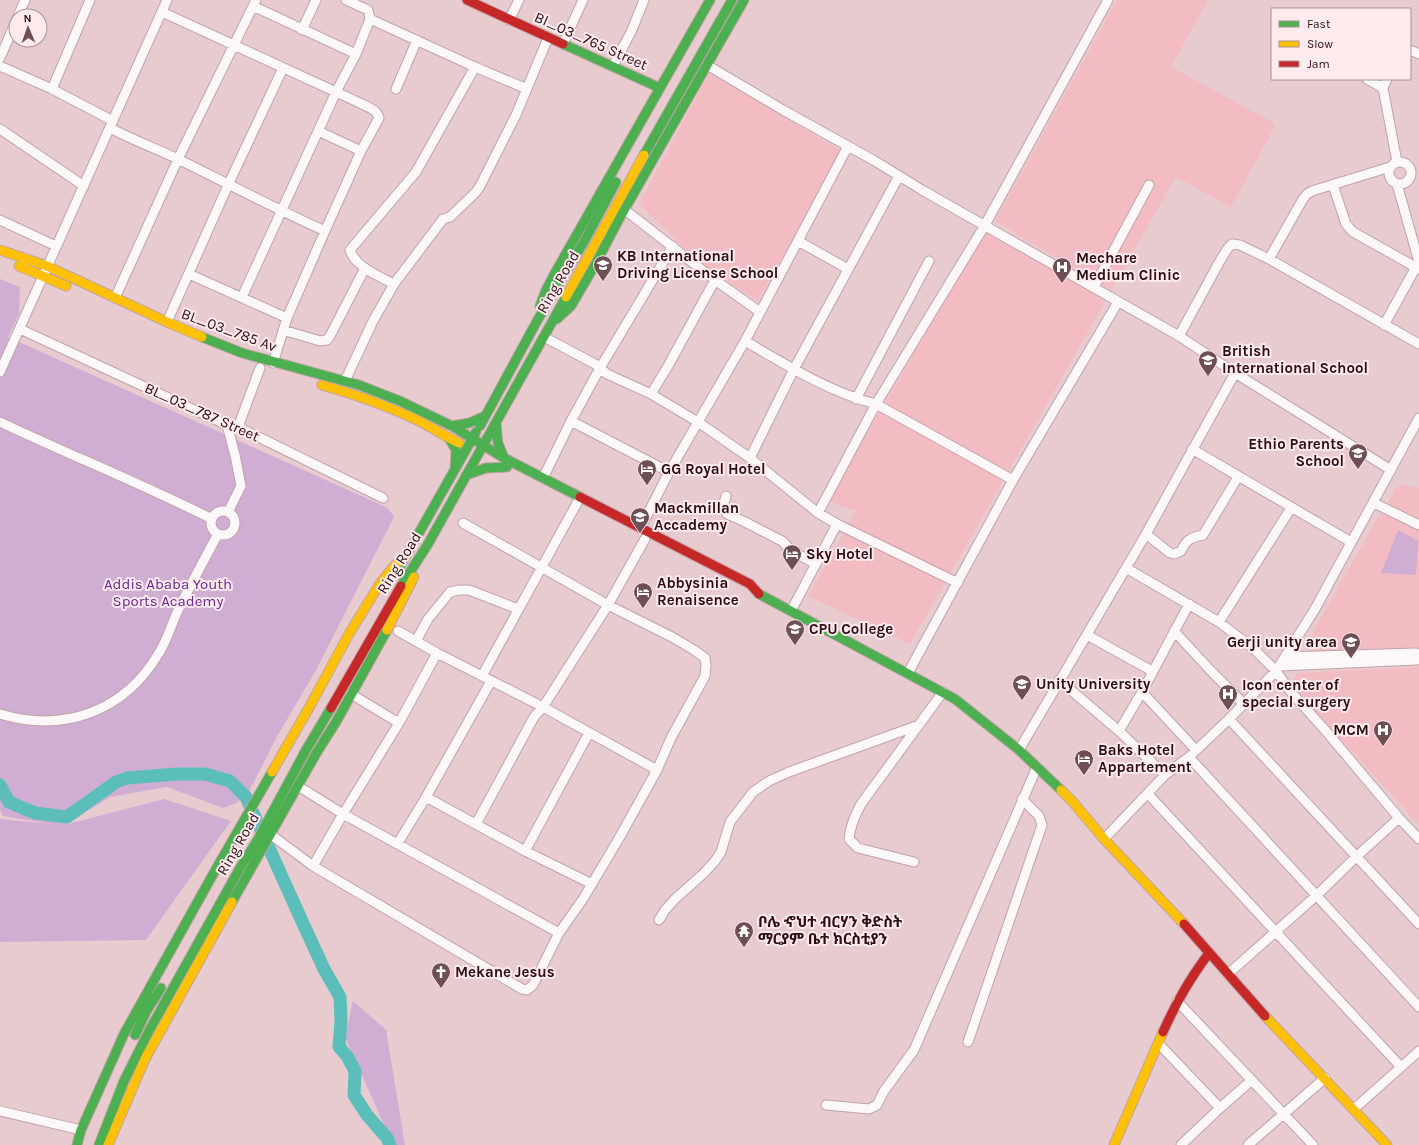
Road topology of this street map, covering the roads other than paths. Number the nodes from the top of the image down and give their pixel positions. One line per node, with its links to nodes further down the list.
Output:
1 (90, 0): 36 (street)
2 (167, 0): 15 (street)
3 (316, 0): 18 (street)
4 (346, 0): 16 (street)
5 (467, 0): 17 (main road, Bl_03_765 Street)
6 (519, 0): 17 (street)
7 (583, 0): 22 (street)
8 (644, 0): 29 (street)
9 (710, 0): 34 (main road)
10 (720, 0): 26 (main road)
11 (732, 0): 85 (main road, Ring Road)
12 (744, 0): 27 (main road)
13 (1108, 0): 58 (street)
14 (255, 3): 18 (street); 23 (street)
15 (162, 12): 23 (street); 41 (street)
16 (370, 19): 21 (street); 24 (street)
17 (509, 20): 19 (main road, Bl_03_765 Street)
18 (302, 30): 24 (street)
19 (548, 38): 22 (main road, Bl_03_765 Street); 38 (street)
20 (8, 40): 25 (street)
21 (417, 40): 30 (street); 37 (street)
22 (563, 44): 29 (main road, Bl_03_765 Street)
23 (234, 46): 31 (street); 46 (street)
24 (356, 54): 39 (street)
25 (0, 58)
26 (684, 65)
27 (707, 65): 44 (street); 55 (main road)
28 (0, 66): 36 (street)
29 (612, 66): 34 (main road, Bl_03_765 Street)
30 (475, 67): 38 (street); 69 (street)
31 (283, 68): 39 (street); 50 (street)
32 (1369, 80): 35 (street)
33 (1387, 80): 35 (street)
34 (660, 88): 83 (main road)
35 (1383, 88): 47 (street)
36 (52, 89): 41 (street)
37 (396, 89)
38 (527, 89): 74 (street)
39 (336, 92): 43 (street); 45 (street)
40 (655, 116): 83 (main road, Ring Road)
41 (112, 124): 46 (street); 54 (street)
42 (0, 129): 54 (street)
43 (318, 131): 45 (street); 56 (street)
44 (848, 146): 49 (street); 60 (street)
45 (361, 151): 59 (street)
46 (178, 159): 50 (street); 78 (street)
47 (1393, 165): 48 (street); 51 (street); 53 (street)
48 (1415, 170): 51 (street)
49 (899, 176): 58 (street); 70 (street)
50 (229, 184): 56 (street); 71 (street)
51 (1397, 184): 68 (street)
52 (1150, 185): 75 (street)
53 (1333, 185): 65 (street); 68 (street)
54 (84, 186): 61 (street)
55 (624, 210): 62 (street); 85 (main road)
56 (281, 211): 59 (street); 77 (street)
57 (0, 220): 61 (street)
58 (985, 225): 75 (street); 103 (street)
59 (325, 231): 82 (street)
60 (798, 241): 70 (street); 81 (street)
61 (56, 246): 67 (street)
62 (673, 246): 73 (street); 96 (street)
63 (0, 250): 67 (main road, BL_03_785 Av)
64 (0, 259): 72 (main road)
65 (1269, 259): 86 (street); 89 (street)
66 (929, 261): 102 (street)
67 (47, 266): 72 (street); 78 (main road, BL_03_785 Av)
68 (1418, 266): 86 (street)
69 (365, 268): 74 (street); 88 (street)
70 (848, 269): 97 (street)
71 (189, 274): 77 (street); 84 (street)
72 (43, 276): 76 (main road); 87 (street)
73 (715, 280): 81 (street); 101 (street)
74 (394, 284): 100 (street)
75 (1094, 287): 79 (street)
76 (77, 290)
77 (242, 297): 82 (street)
78 (115, 298): 84 (main road, BL_03_785 Av)
79 (1118, 302): 89 (street); 127 (street)
80 (118, 309): 95 (main road, BL_03_785 Av)
81 (760, 312): 91 (street)
82 (287, 318): 88 (street)
83 (537, 321): 104 (main road, Ring Road)
84 (167, 322): 94 (main road, BL_03_785 Av)
85 (551, 323): 90 (main road, Ring Road)
86 (1384, 325): 92 (street)
87 (20, 329): 93 (street); 110 (street, BL_03_787 Street)
88 (283, 330): 94 (street)
89 (1179, 336): 99 (street)
90 (544, 337): 96 (street); 109 (main road, Ring Road)
91 (745, 341): 97 (street); 108 (street)
92 (1419, 344)
93 (4, 353): 98 (street)
94 (273, 362): 100 (main road, BL_03_785 Av)
95 (260, 368): 112 (street); 114 (main road, BL_03_785 Av)
96 (600, 368): 101 (street); 106 (street)
97 (794, 369): 102 (street); 119 (street)
98 (0, 372)
99 (1235, 373): 117 (street); 122 (street)
100 (345, 381): 111 (main road, BL_03_785 Av)
101 (651, 394): 108 (street)
102 (856, 399): 103 (street)
103 (876, 404): 127 (street); 134 (street)
104 (485, 416): 111 (main road); 113 (main road, Ring Road)
105 (1419, 418): 122 (street)
106 (571, 421): 123 (street); 126 (street)
107 (0, 422): 135 (street)
108 (698, 422): 119 (street); 123 (street)
109 (496, 423): 116 (main road, Ring Road); 118 (main road)
110 (227, 425): 112 (street, BL_03_787 Street); 133 (street)
111 (452, 426): 113 (main road, BL_03_785 Av)
112 (238, 427): 129 (street, BL_03_787 Street)
113 (475, 435): 115 (main road, Ring Road); 116 (main road, BL_03_785 Av)
114 (449, 438): 115 (main road, BL_03_785 Av); 121 (main road)
115 (467, 448): 116 (main road, BL_03_785 Av); 121 (main road, Ring Road)
116 (481, 449): 118 (main road); 120 (main road); 124 (main road, Ring Road)
117 (1192, 449): 125 (street); 141 (street)
118 (504, 458): 126 (main road)
119 (750, 458): 134 (street)
120 (507, 468): 124 (main road); 130 (main road)
121 (455, 469): 144 (main road, Ring Road)
122 (1391, 470): 131 (street)
123 (669, 472): 139 (street)
124 (466, 475): 145 (main road, Ring Road)
125 (1238, 477): 132 (street); 141 (street)
126 (543, 478): 139 (main road)
127 (1014, 480): 149 (street)
128 (726, 496): 146 (street)
129 (383, 498)
130 (577, 503): 142 (main road); 147 (street)
131 (1374, 503): 138 (street); 143 (street)
132 (1291, 508): 143 (street); 156 (street)
133 (228, 512): 135 (street); 140 (street)
134 (818, 513): 137 (street)
135 (212, 519): 140 (street)
136 (463, 523): 147 (street)
137 (838, 524): 146 (street); 149 (street)
138 (1419, 525)
139 (641, 527): 151 (main road)
140 (218, 534): 176 (street)
141 (1146, 534): 148 (street)
142 (645, 539): 151 (main road); 153 (street)
143 (1351, 542): 163 (street)
144 (408, 553): 150 (main road, Ring Road); 230 (main road, Ring Road)
145 (418, 558): 173 (main road, Ring Road); 232 (main road, Ring Road)
146 (816, 564): 155 (street)
147 (542, 568): 153 (street); 154 (street)
148 (1126, 568): 152 (street); 159 (street)
149 (958, 583): 167 (street)
150 (388, 590)
151 (757, 593): 155 (main road)
152 (1189, 604): 156 (street); 158 (street)
153 (608, 605): 175 (street); 188 (street)
154 (518, 609): 160 (street); 168 (street)
155 (791, 611): 167 (main road)
156 (1219, 622): 165 (street)
157 (398, 631): 160 (street)
158 (1174, 631): 166 (street); 174 (street)
159 (1087, 634): 166 (street); 169 (street)
160 (416, 641): 161 (street)
161 (437, 653): 168 (street); 179 (street)
162 (1419, 655): 163 (street)
163 (1285, 657): 165 (street)
164 (1419, 659): 165 (street)
165 (1278, 669): 174 (street); 195 (street)
166 (1152, 671): 172 (street)
167 (908, 673): 171 (main road)
168 (482, 676): 170 (street)
169 (1059, 680): 181 (street); 183 (street)
170 (491, 681): 175 (street); 192 (street)
171 (943, 692): 180 (street); 183 (main road)
172 (1142, 692): 181 (street); 184 (street)
173 (351, 694): 179 (street); 190 (main road, Ring Road)
174 (1244, 704): 178 (street)
175 (543, 707): 182 (street); 196 (street)
176 (0, 714)
177 (314, 718): 187 (main road)
178 (1228, 719): 184 (street); 202 (street)
179 (399, 723): 194 (street)
180 (919, 725): 203 (street); 208 (street)
181 (1118, 731): 189 (street)
182 (589, 733): 188 (street); 201 (street)
183 (1019, 750): 186 (main road)
184 (1195, 750): 185 (street)
185 (1189, 757): 189 (street); 206 (street)
186 (1037, 766): 193 (street); 198 (main road)
187 (285, 768)
188 (657, 770): 205 (street)
189 (1165, 775): 191 (street)
190 (298, 786): 194 (street); 197 (main road, Ring Road)
191 (1148, 794): 198 (street); 210 (street)
192 (426, 797): 196 (street); 200 (street)
193 (1022, 799): 219 (street); 225 (street)
194 (343, 814): 200 (street); 204 (street)
195 (1399, 818): 199 (street); 202 (street)
196 (476, 824): 201 (street)
197 (268, 837): 204 (street); 233 (main road, Ring Road)
198 (1104, 839): 213 (main road)
199 (1419, 839)
200 (398, 843): 211 (street)
201 (525, 851): 205 (street)
202 (1356, 857): 206 (street); 209 (street)
203 (914, 862)
204 (313, 866): 211 (street)
205 (592, 884): 211 (street)
206 (1317, 895): 210 (street); 217 (street)
207 (205, 911): 212 (main road)
208 (659, 920)
209 (1419, 924)
210 (1276, 930): 214 (street); 222 (street)
211 (559, 933)
212 (182, 953)
213 (1209, 953): 214 (main road); 216 (main road)
214 (1228, 974): 223 (main road)
215 (166, 979): 218 (main road)
216 (1177, 1001): 220 (main road); 224 (street)
217 (1419, 1007)
218 (132, 1041)
219 (968, 1042)
220 (1159, 1044): 226 (street); 234 (main road)
221 (1419, 1051): 222 (street)
222 (1401, 1067): 227 (street)
223 (1325, 1078): 227 (main road); 229 (street)
224 (1252, 1080): 226 (street); 229 (street)
225 (826, 1105)
226 (1220, 1108): 235 (street)
227 (1354, 1109): 238 (main road)
228 (0, 1111): 230 (street)
229 (1283, 1113): 236 (street); 237 (street)
230 (81, 1130): 231 (main road, Ring Road)
231 (77, 1145)
232 (99, 1145)
233 (108, 1145)
234 (1114, 1145)
235 (1181, 1145)
236 (1248, 1145)
237 (1313, 1145)
238 (1387, 1145)

